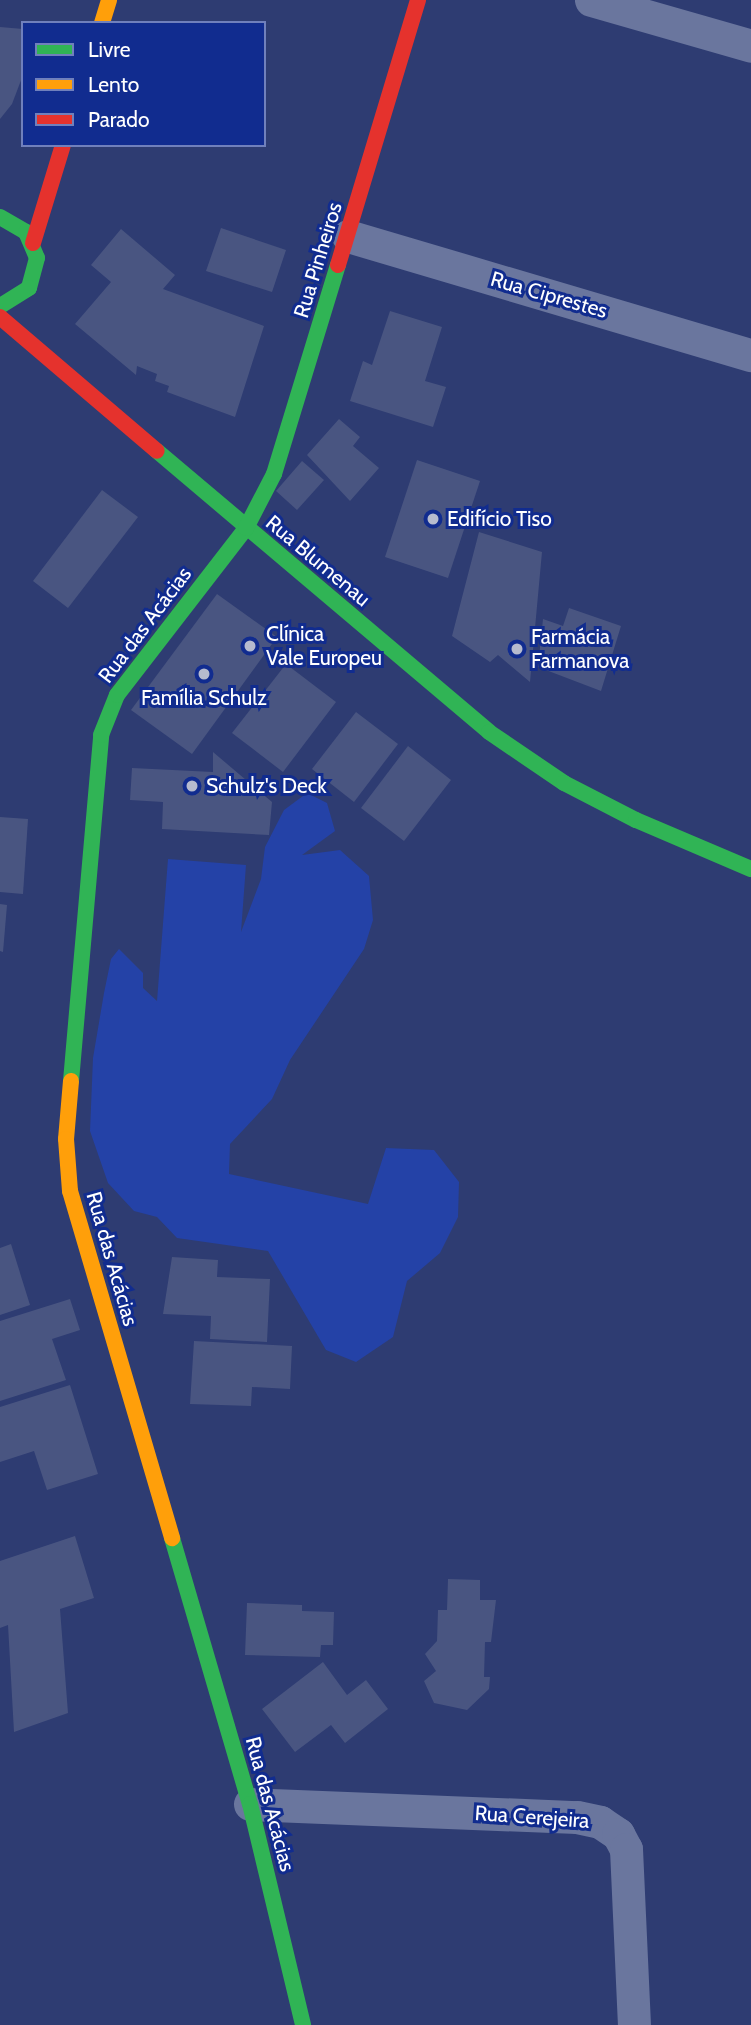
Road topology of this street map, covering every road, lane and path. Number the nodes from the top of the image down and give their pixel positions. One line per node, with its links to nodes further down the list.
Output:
1 (109, 0): 4 (street)
2 (418, 0): 10 (street, Rua Pinheiros)
3 (591, 0): 5 (street)
4 (103, 21)
5 (751, 46)
6 (60, 147): 8 (street)
7 (61, 147): 11 (street)
8 (32, 180)
9 (0, 217): 11 (street)
10 (348, 236): 16 (street, Rua Ciprestes); 17 (street, Rua Pinheiros)
11 (33, 243): 12 (street)
12 (18, 299): 13 (street); 15 (street)
13 (0, 306)
14 (0, 317): 15 (street, Rua Blumenau)
15 (24, 337): 17 (street, Rua Blumenau)
16 (751, 355)
17 (246, 527): 18 (street, Rua Blumenau); 19 (street, Rua das Acácias)
18 (751, 869)
19 (250, 1804): 20 (street, Rua das Acácias); 21 (street, Rua Cerejeira)
20 (303, 2025)
21 (634, 2025)

